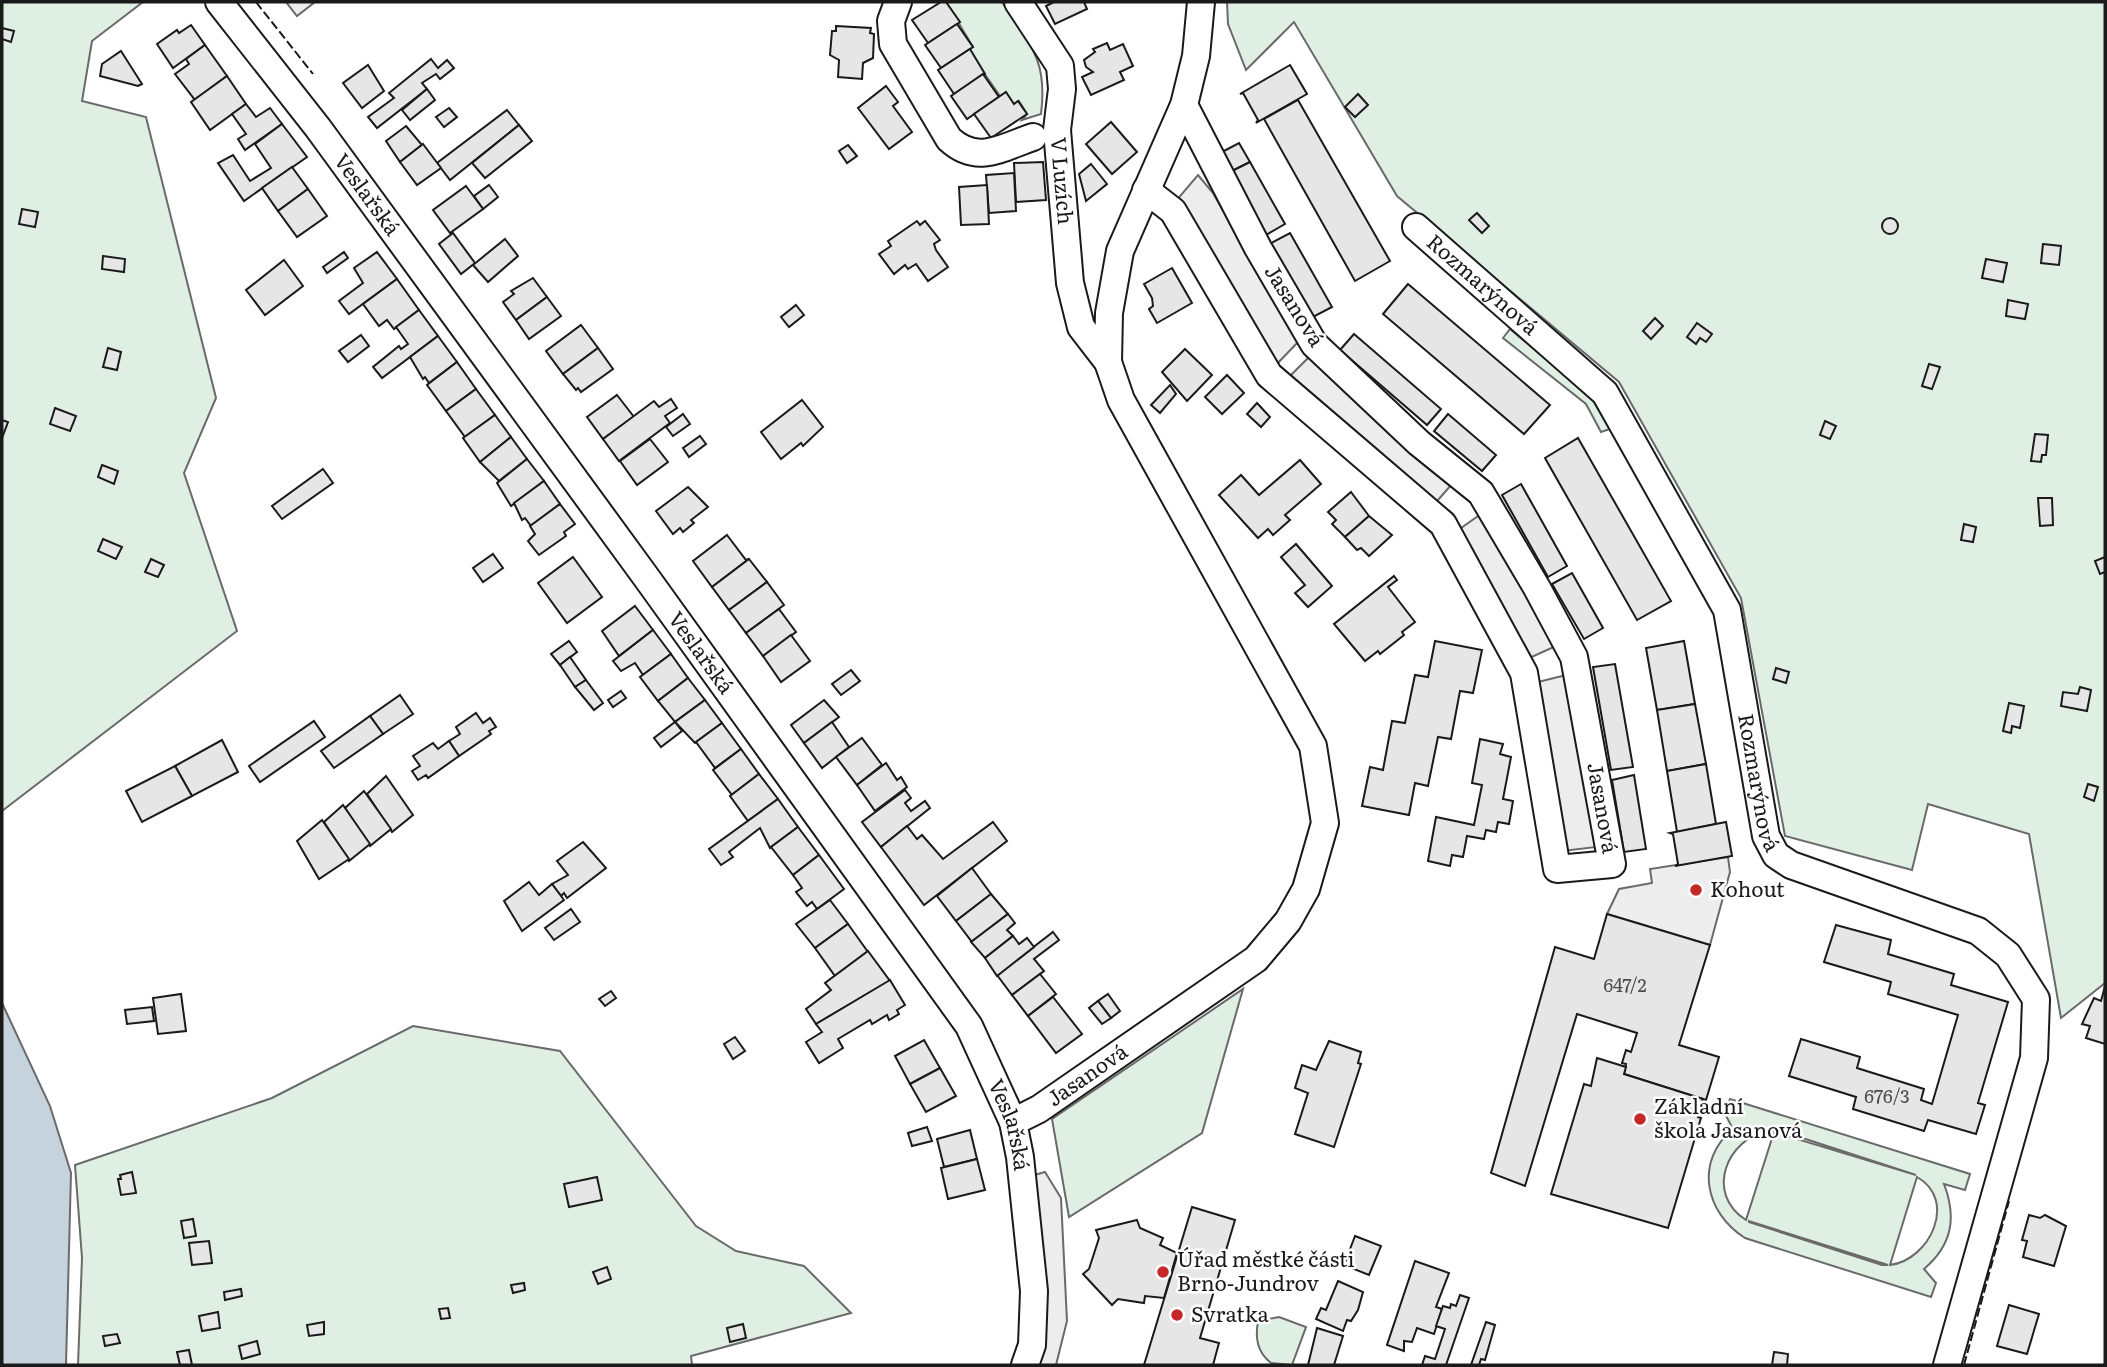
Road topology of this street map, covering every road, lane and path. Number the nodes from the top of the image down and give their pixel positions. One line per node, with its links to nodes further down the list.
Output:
1 (219, 2): 10 (street, Veslařská)
2 (1018, 2): 9 (street, V Luzích)
3 (1201, 2): 5 (street)
4 (905, 5): 6 (street, V Luzích)
5 (1184, 105): 7 (street, Jasanová); 7 (street, Jasanová)
6 (1033, 137)
7 (1146, 190): 9 (street, Jasanová)
8 (1416, 227): 12 (street, Rozmarýnová)
9 (1108, 362): 10 (street, Jasanová)
10 (1013, 1122): 11 (street, Veslařská)
11 (1026, 1365)
12 (1947, 1365)

